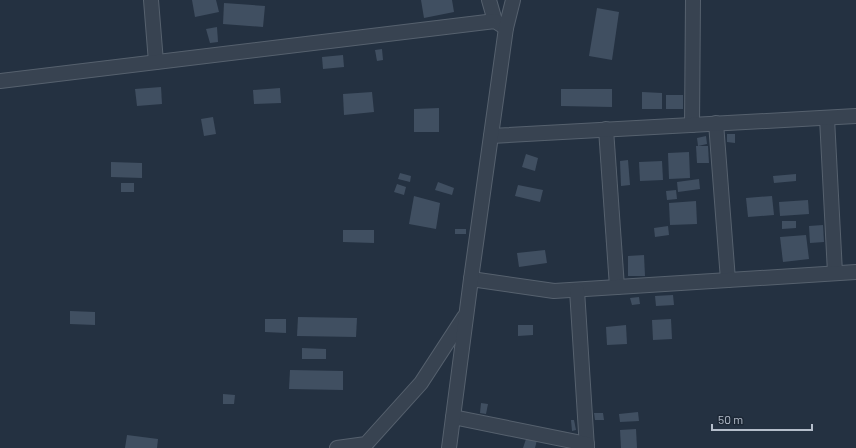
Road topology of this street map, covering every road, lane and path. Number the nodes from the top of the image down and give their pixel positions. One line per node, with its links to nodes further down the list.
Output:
1 (151, 0): 6 (street)
2 (489, 0): 5 (street)
3 (513, 0): 5 (street)
4 (693, 0): 11 (street)
5 (501, 24): 6 (street); 13 (street)
6 (156, 62): 7 (street)
7 (0, 81)
8 (856, 116): 9 (street)
9 (827, 118): 10 (street); 15 (street)
10 (716, 123): 11 (street); 17 (street)
11 (692, 125): 12 (street)
12 (606, 129): 13 (street); 18 (street)
13 (491, 136): 16 (street)
14 (856, 272): 15 (street)
15 (835, 273): 17 (street)
16 (471, 279): 19 (street); 20 (street)
17 (728, 280): 18 (street)
18 (617, 287): 19 (street)
19 (577, 290): 22 (street)
20 (467, 313): 21 (street); 23 (street)
21 (453, 417): 22 (street); 24 (street)
22 (587, 446)
23 (337, 448)
24 (449, 448)

